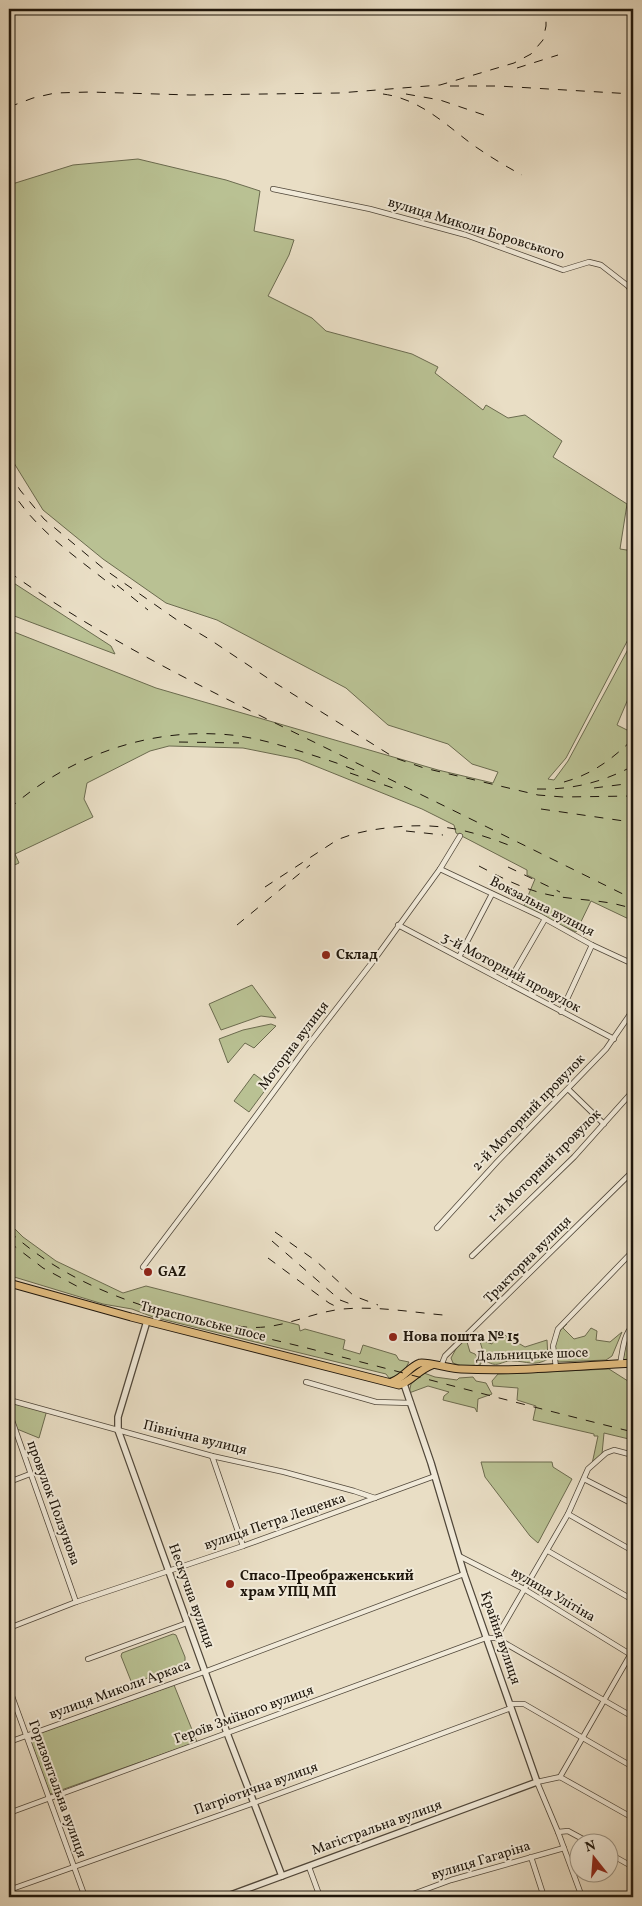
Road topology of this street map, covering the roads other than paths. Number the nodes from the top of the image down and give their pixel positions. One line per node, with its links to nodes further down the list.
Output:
1 (273, 189): 2 (street, вулиця Миколи Боровського)
2 (633, 293)
3 (460, 836): 4 (street, Моторна вулиця)
4 (440, 869): 5 (street, Вокзальна вулиця); 7 (street, Моторна вулиця)
5 (492, 894): 6 (street, Вокзальна вулиця); 9 (street)
6 (546, 918): 8 (street, Вокзальна вулиця); 11 (street)
7 (398, 926): 9 (street, 3-й Моторний провулок); 22 (street, Моторна вулиця)
8 (592, 945): 10 (street, Вокзальна вулиця); 13 (street)
9 (458, 958): 11 (street, 3-й Моторний провулок)
10 (633, 964)
11 (508, 983): 13 (street, 3-й Моторний провулок)
12 (633, 1010): 14 (street, 2-й Моторний провулок)
13 (561, 1012): 14 (street, 3-й Моторний провулок)
14 (614, 1039): 15 (street, 2-й Моторний провулок)
15 (568, 1089): 17 (street); 19 (street, 2-й Моторний провулок)
16 (633, 1091): 17 (street, 1-й Моторний провулок)
17 (604, 1124): 21 (street, 1-й Моторний провулок)
18 (633, 1171): 28 (street, Тракторна вулиця)
19 (438, 1228)
20 (633, 1251): 29 (street)
21 (472, 1256)
22 (143, 1267)
23 (9, 1283): 24 (main road, Тираспольське шосе)
24 (146, 1321): 30 (main road, Тираспольське шосе); 35 (street, Нескучна вулиця)
25 (633, 1325): 26 (street)
26 (620, 1364): 27 (main road, Дальницьке шосе); 29 (main road, Дальницьке шосе)
27 (633, 1364)
28 (441, 1366): 29 (main road, Дальницьке шосе); 30 (main road, Дальницьке шосе)
29 (556, 1367)
30 (403, 1381): 33 (street, Крайня вулиця)
31 (306, 1382): 33 (street)
32 (9, 1400): 35 (street, Північна вулиця)
33 (411, 1403): 39 (street, Крайня вулиця)
34 (9, 1412): 38 (street, провулок Ползунова)
35 (118, 1430): 37 (street, Північна вулиця); 49 (street, Нескучна вулиця)
36 (633, 1455): 40 (street)
37 (212, 1456): 42 (street, Північна вулиця); 45 (street)
38 (30, 1474): 41 (street); 53 (street, провулок Ползунова)
39 (435, 1476): 42 (street, вулиця Петра Лещенка); 48 (street, Крайня вулиця)
40 (584, 1479): 43 (street); 44 (street)
41 (9, 1482)
42 (375, 1498): 45 (street, вулиця Петра Лещенка)
43 (633, 1504)
44 (568, 1514): 46 (street); 47 (street)
45 (243, 1546): 49 (street, вулиця Петра Лещенка)
46 (548, 1550): 51 (street); 52 (street)
47 (633, 1551)
48 (459, 1556): 50 (street, Крайня вулиця); 51 (street, вулиця Улітіна)
49 (168, 1571): 53 (street, вулиця Петра Лещенка); 54 (street, Нескучна вулиця)
50 (464, 1574): 56 (street, Крайня вулиця); 60 (street, вулиця Миколи Аркаса)
51 (524, 1590): 57 (street); 58 (street, вулиця Улітіна)
52 (633, 1600)
53 (76, 1602): 55 (street, вулиця Петра Лещенка)
54 (187, 1623): 59 (street); 60 (street, Нескучна вулиця)
55 (9, 1628)
56 (486, 1638): 57 (street); 63 (street, Крайня вулиця); 65 (street, Героїв Зміїного вулиця)
57 (496, 1638): 62 (street)
58 (632, 1653): 62 (street)
59 (88, 1659)
60 (205, 1671): 65 (street, Нескучна вулиця); 66 (street, вулиця Миколи Аркаса)
61 (9, 1688): 66 (street, Горизонтальна вулиця)
62 (604, 1700): 64 (street); 67 (street)
63 (510, 1706): 67 (street); 71 (street, Крайня вулиця); 73 (street, Патріотична вулиця)
64 (633, 1717)
65 (227, 1734): 72 (street, Героїв Зміїного вулиця); 73 (street, Нескучна вулиця)
66 (26, 1736): 68 (street, вулиця Миколи Аркаса); 72 (street, Горизонтальна вулиця)
67 (582, 1738): 69 (street); 70 (street)
68 (9, 1742)
69 (633, 1767)
70 (560, 1777): 71 (street); 75 (street)
71 (537, 1782): 76 (street, Крайня вулиця); 82 (street, Магістральна вулиця)
72 (49, 1799): 74 (street, Героїв Зміїного вулиця); 81 (street, Горизонтальна вулиця)
73 (254, 1803): 81 (street, Патріотична вулиця); 84 (street, Нескучна вулиця)
74 (9, 1813)
75 (633, 1818)
76 (558, 1832): 77 (street); 78 (street, Крайня вулиця)
77 (574, 1834)
78 (564, 1848): 79 (street, вулиця Гагаріна); 91 (street, Крайня вулиця)
79 (531, 1857): 89 (street, вулиця Гагаріна); 90 (street)
80 (620, 1860): 83 (street)
81 (74, 1866): 85 (street, Патріотична вулиця); 86 (street, Горизонтальна вулиця)
82 (308, 1867): 84 (street, Магістральна вулиця); 88 (street)
83 (633, 1867)
84 (282, 1876): 87 (street, Магістральна вулиця)
85 (9, 1890)
86 (85, 1897)
87 (225, 1897)
88 (320, 1897)
89 (405, 1897)
90 (544, 1897)
91 (582, 1897)

